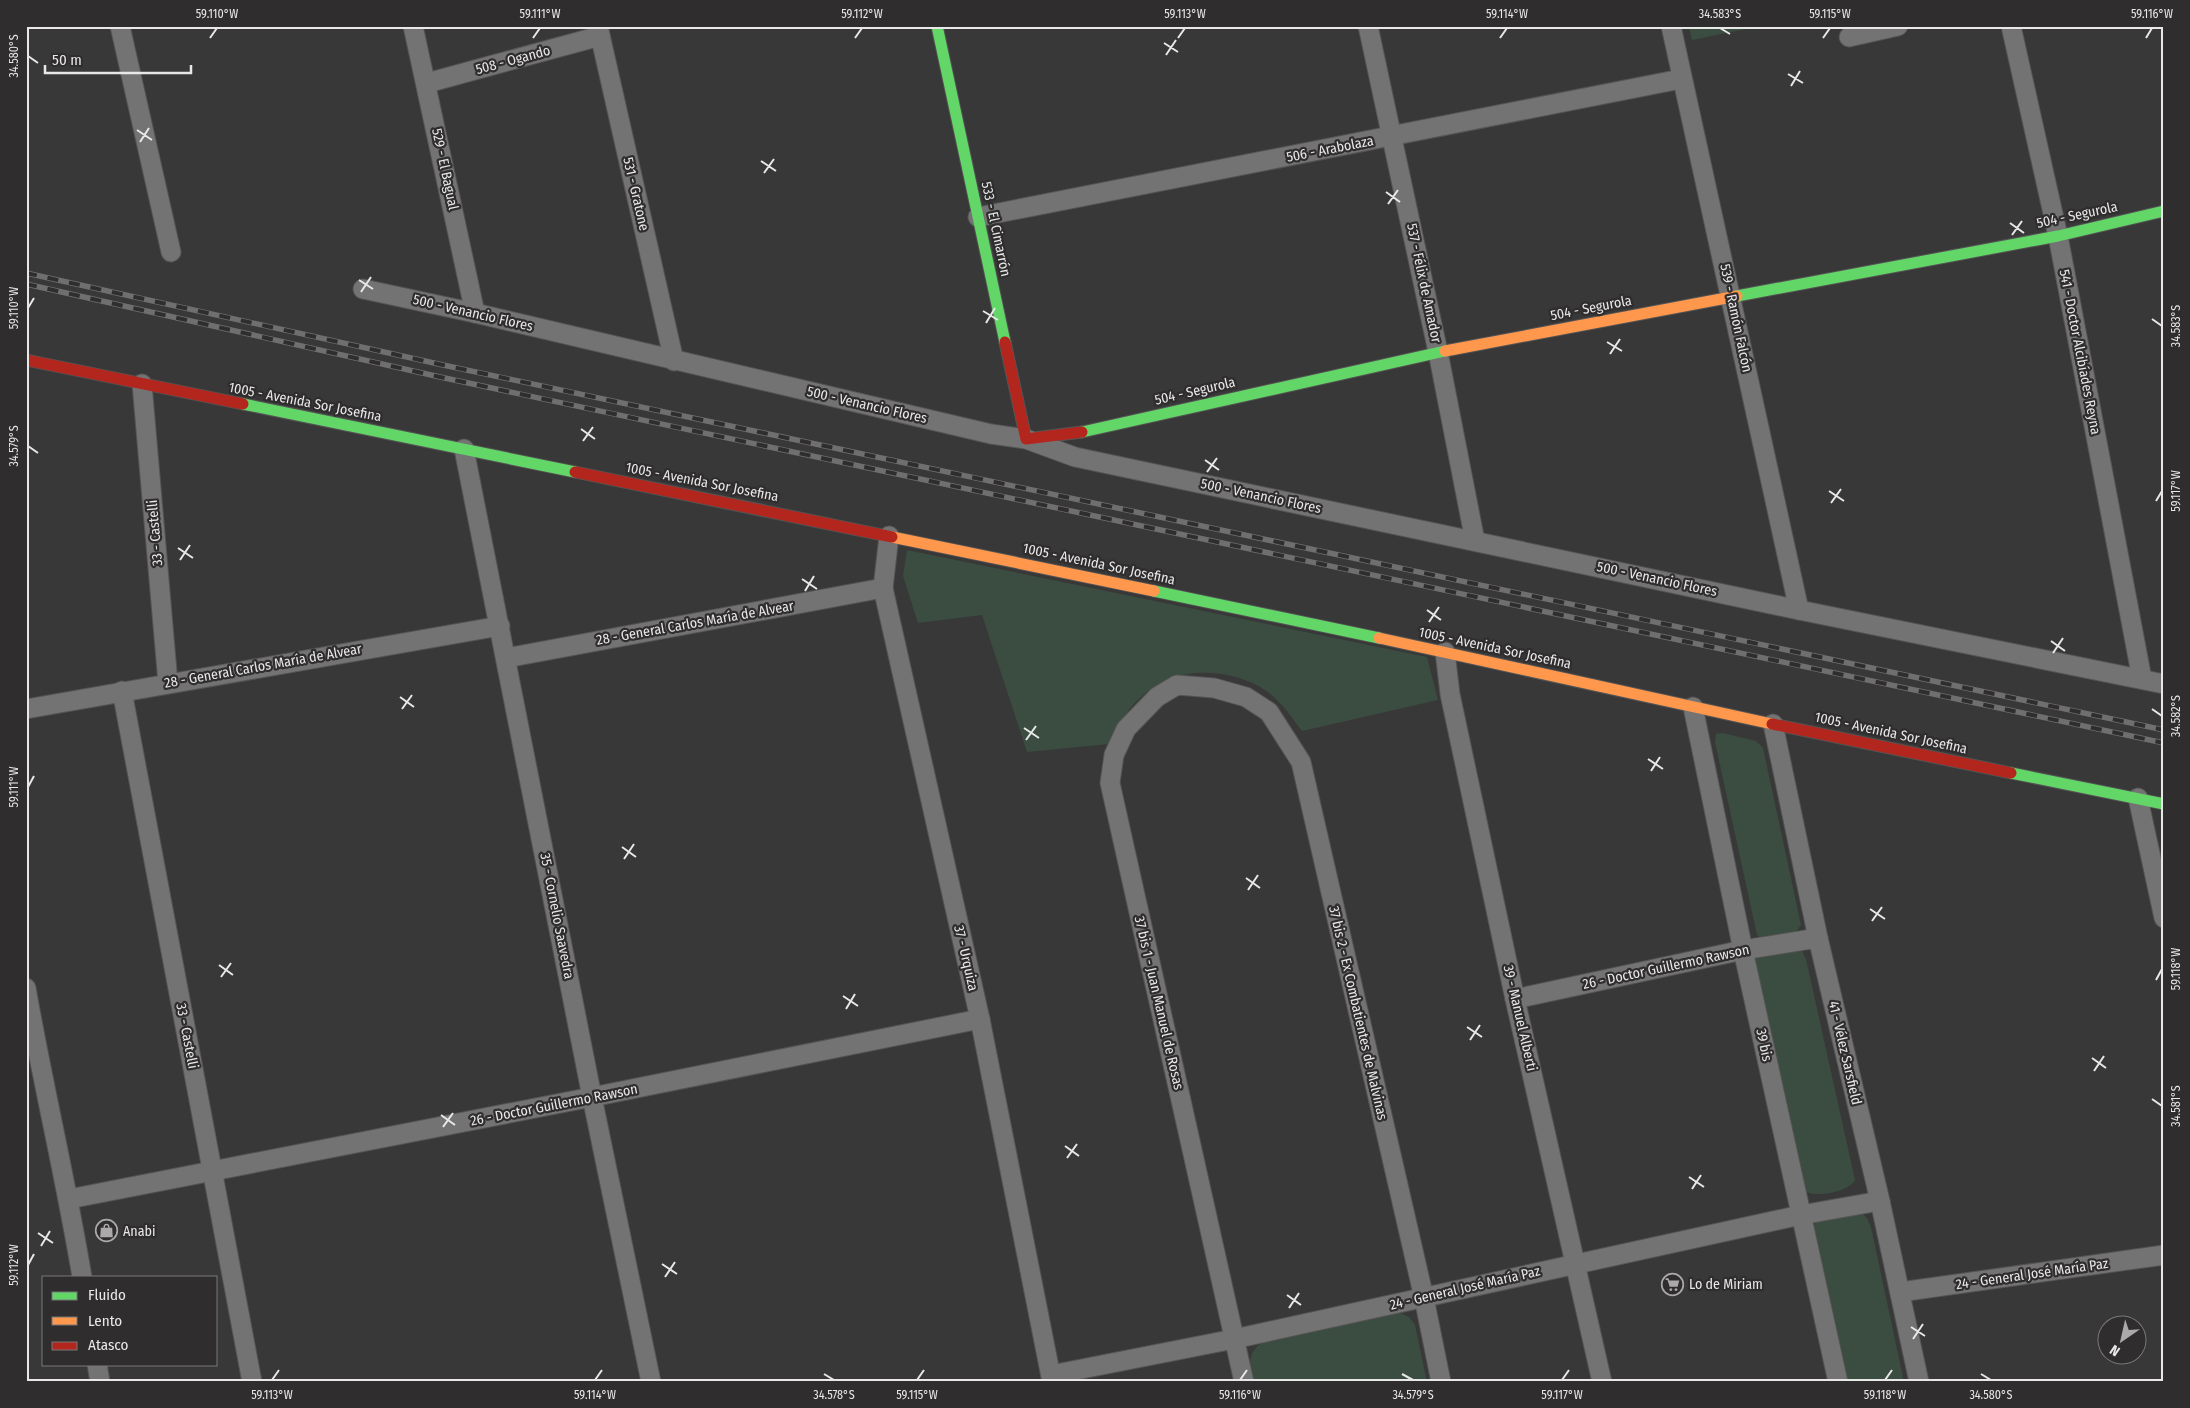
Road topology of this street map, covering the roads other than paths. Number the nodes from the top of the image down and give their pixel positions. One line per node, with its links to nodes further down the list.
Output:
1 (120, 26): 16 (street)
2 (413, 26): 11 (street, 529 - El Bagual)
3 (937, 26): 14 (street, 533 - El Cimarrón)
4 (1368, 26): 12 (street, 537 - Félix de Amador)
5 (1671, 26): 10 (street, 539 - Ramón Falcón)
6 (1898, 26): 9 (street)
7 (2011, 26): 15 (street, 541 - Doctor Alcibíades Reyna)
8 (599, 31): 11 (street, 508 - Ogando); 22 (street, 531 - Gratone)
9 (1849, 37)
10 (1681, 79): 12 (street, 506 - Arabolaza); 18 (street, 539 - Ramón Falcón)
11 (427, 83): 19 (street, 529 - El Bagual)
12 (1392, 137): 14 (street, 506 - Arabolaza); 20 (street, 537 - Félix de Amador)
13 (2164, 211): 15 (street, 504 - Segurola)
14 (978, 217): 24 (street, 533 - El Cimarrón)
15 (2058, 236): 18 (street, 504 - Segurola); 33 (street, 541 - Doctor Alcibíades Reyna)
16 (171, 252)
17 (363, 289): 19 (street, 500 - Venancio Flores)
18 (1732, 296): 20 (street, 504 - Segurola); 29 (street, 539 - Ramón Falcón)
19 (475, 313): 22 (street, 500 - Venancio Flores)
20 (1438, 352): 24 (street, 504 - Segurola); 27 (street, 537 - Félix de Amador)
21 (26, 360): 23 (street, 1005 - Avenida Sor Josefina)
22 (674, 361): 24 (street, 500 - Venancio Flores)
23 (142, 384): 25 (street, 1005 - Avenida Sor Josefina); 34 (street, 33 - Castelli)
24 (1026, 438): 27 (street, 500 - Venancio Flores)
25 (464, 449): 26 (street, 1005 - Avenida Sor Josefina); 30 (street, 35 - Cornelio Saavedra)
26 (889, 536): 28 (street, 37 - Urquiza); 31 (street, 1005 - Avenida Sor Josefina)
27 (1475, 540): 29 (street, 500 - Venancio Flores)
28 (883, 588): 32 (street, 28 - General Carlos María de Alvear); 48 (street, 37 - Urquiza)
29 (1800, 610): 33 (street, 500 - Venancio Flores)
30 (500, 626): 32 (street, 35 - Cornelio Saavedra); 34 (street, 28 - General Carlos María de Alvear)
31 (1445, 652): 38 (street, 1005 - Avenida Sor Josefina); 47 (street, 39 - Manuel Alberti)
32 (506, 658): 50 (street, 35 - Cornelio Saavedra)
33 (2142, 679): 35 (street, 500 - Venancio Flores)
34 (168, 682): 37 (street, 28 - General Carlos María de Alvear)
35 (2164, 684)
36 (1214, 688): 59 (street, 37 bis 2 - Ex Combatientes de Malvinas); 60 (street, 37 bis 1 - Juan Manuel de Rosas)
37 (122, 691): 39 (street, 28 - General Carlos María de Alvear); 51 (street, 33 - Castelli)
38 (1693, 707): 40 (street, 1005 - Avenida Sor Josefina); 45 (street, 39 bis)
39 (26, 709)
40 (1773, 724): 41 (street, 1005 - Avenida Sor Josefina); 44 (street, 41 - Vélez Sarsfield)
41 (2138, 798): 42 (street, 1005 - Avenida Sor Josefina); 43 (street)
42 (2164, 804)
43 (2164, 918)
44 (1818, 938): 45 (street, 26 - Doctor Guillermo Rawson); 53 (street, 41 - Vélez Sarsfield)
45 (1743, 950): 47 (street, 26 - Doctor Guillermo Rawson); 54 (street, 39 bis)
46 (26, 988): 49 (street)
47 (1515, 999): 56 (street, 39 - Manuel Alberti)
48 (980, 1019): 50 (street, 26 - Doctor Guillermo Rawson); 62 (street, 37 - Urquiza)
49 (31, 1044): 52 (street)
50 (592, 1097): 51 (street, 26 - Doctor Guillermo Rawson); 65 (street, 35 - Cornelio Saavedra)
51 (213, 1172): 52 (street, 26 - Doctor Guillermo Rawson); 64 (street, 33 - Castelli)
52 (69, 1199): 57 (street)
53 (1880, 1201): 54 (street, 24 - General José María Paz); 58 (street, 41 - Vélez Sarsfield)
54 (1801, 1215): 56 (street, 24 - General José María Paz); 69 (street, 39 bis)
55 (2164, 1255): 58 (street, 24 - General José María Paz)
56 (1576, 1263): 59 (street, 24 - General José María Paz); 68 (street, 39 - Manuel Alberti)
57 (82, 1276)
58 (1900, 1292): 70 (street, 41 - Vélez Sarsfield)
59 (1424, 1298): 60 (street, 24 - General José María Paz); 67 (street, 37 bis 2 - Ex Combatientes de Malvinas)
60 (1234, 1339): 62 (street, 24 - General José María Paz); 66 (street, 37 bis 1 - Juan Manuel de Rosas)
61 (97, 1366): 63 (street)
62 (1051, 1378)
63 (100, 1382)
64 (252, 1382)
65 (651, 1382)
66 (1244, 1382)
67 (1441, 1382)
68 (1602, 1382)
69 (1838, 1382)
70 (1919, 1382)

